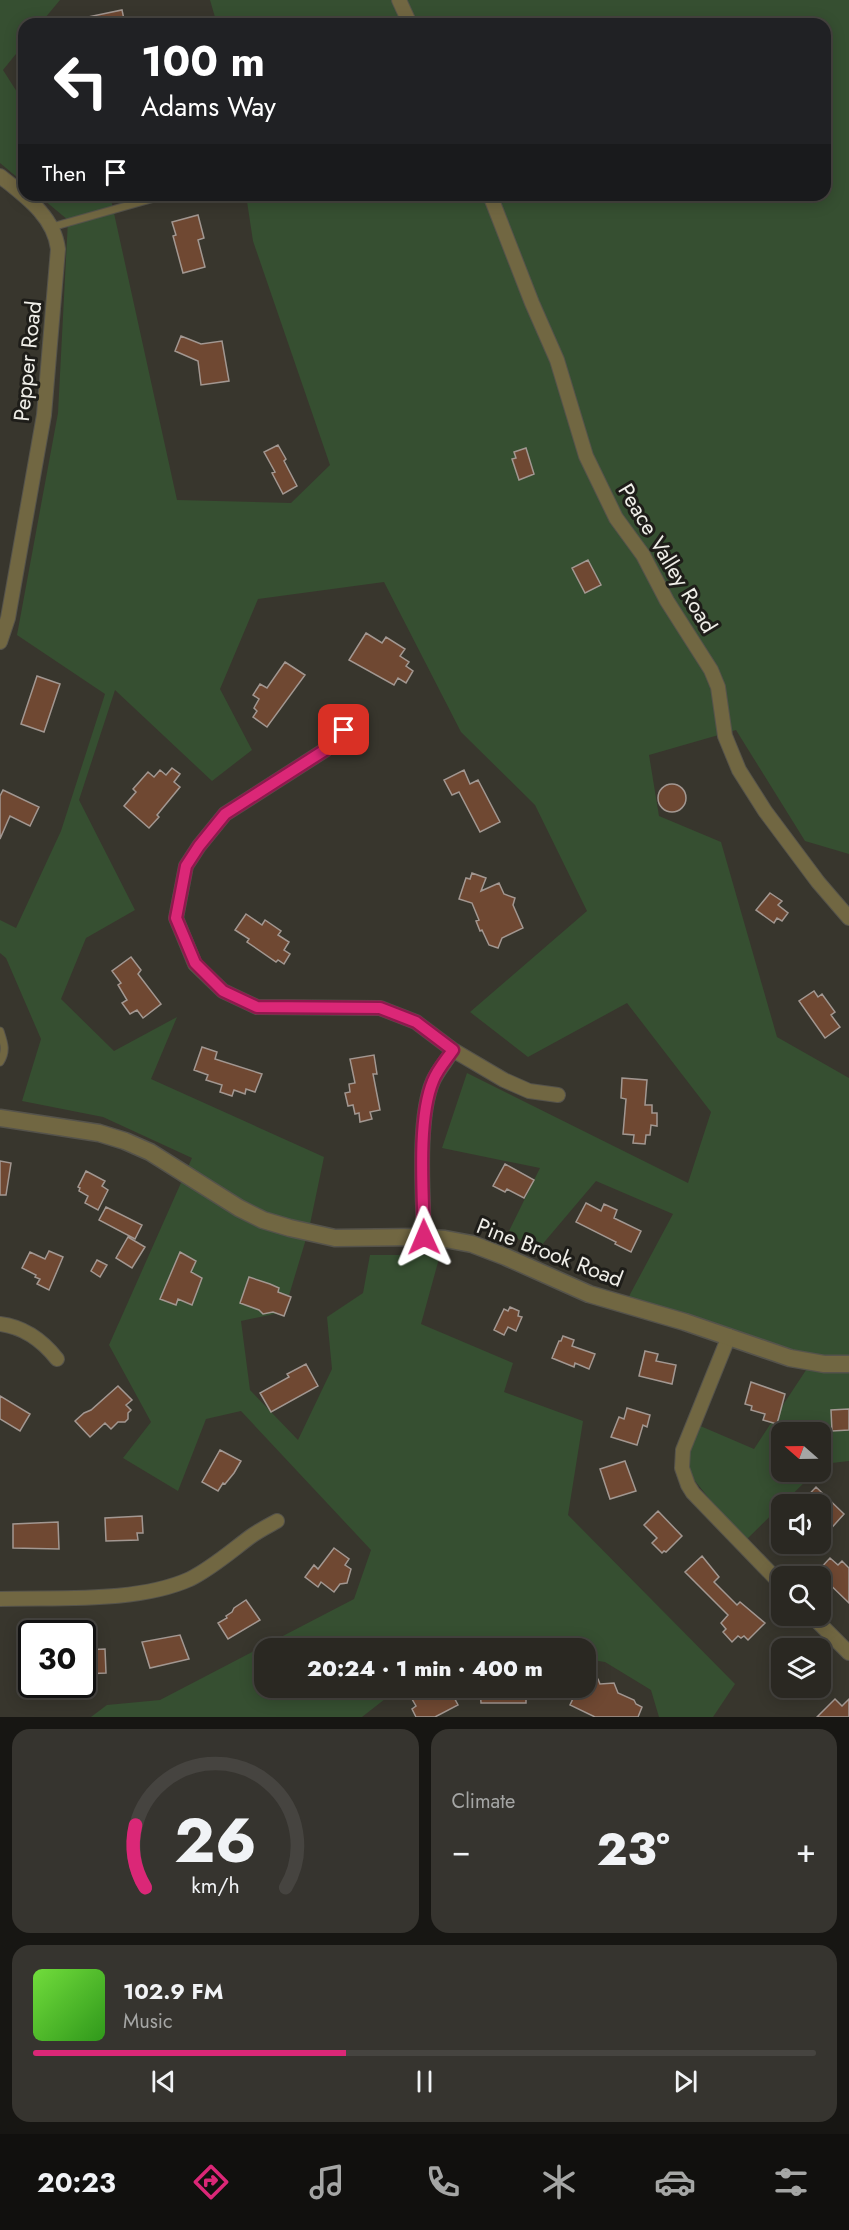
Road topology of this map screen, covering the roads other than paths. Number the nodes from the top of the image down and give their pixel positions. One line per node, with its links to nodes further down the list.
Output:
1 (399, 0): 2 (street)
2 (407, 18)
3 (0, 176): 4 (street)
4 (18, 192)
5 (28, 201): 8 (street)
6 (144, 201): 8 (lane)
7 (492, 201): 11 (street, Peace Valley Road)
8 (52, 227): 9 (street, Pepper Road)
9 (0, 642)
10 (344, 730): 13 (street)
11 (849, 918)
12 (0, 1031): 14 (lane)
13 (453, 1050): 15 (street); 17 (street)
14 (0, 1062)
15 (558, 1095)
16 (0, 1118): 17 (street, Pine Brook Road)
17 (424, 1237): 19 (street, Pine Brook Road)
18 (0, 1324): 20 (street)
19 (729, 1336): 21 (street, Pine Brook Road); 23 (street)
20 (57, 1359)
21 (849, 1364)
22 (278, 1521): 24 (street)
23 (771, 1574)
24 (0, 1599)
25 (822, 1626): 26 (street)
26 (849, 1653)

